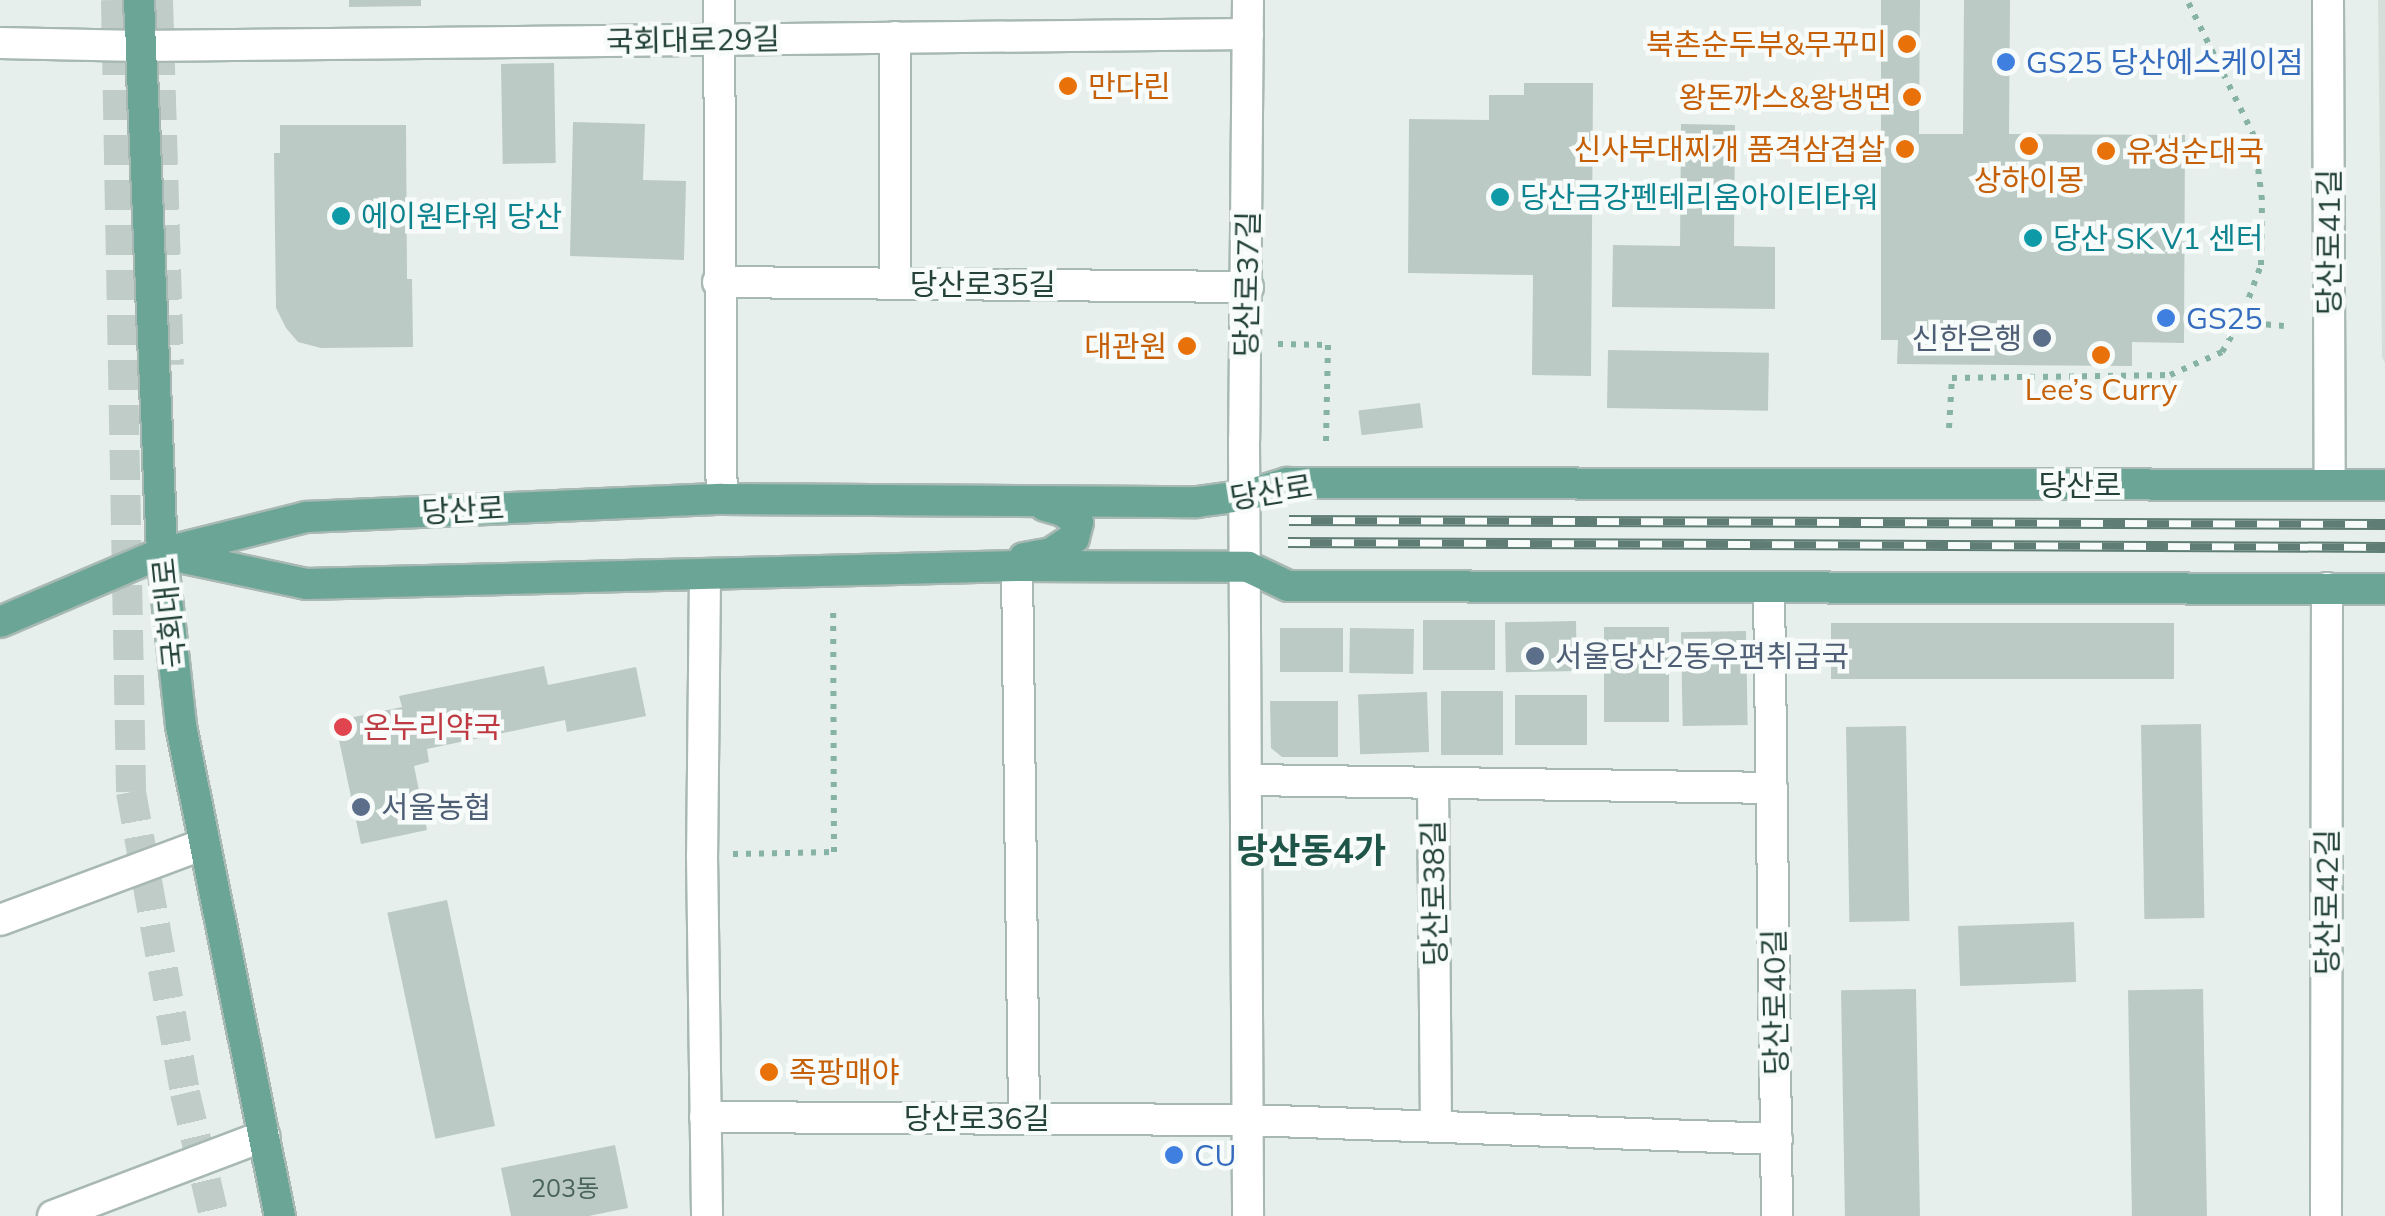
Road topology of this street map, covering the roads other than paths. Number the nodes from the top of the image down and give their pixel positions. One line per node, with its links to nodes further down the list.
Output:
1 (139, 0): 9 (main road, 국회대로)
2 (718, 0): 7 (street)
3 (1248, 0): 5 (street, 당산로37길)
4 (2328, 0): 13 (street, 당산로41길)
5 (1248, 34): 6 (street, 국회대로29길); 12 (street, 당산로37길)
6 (895, 37): 7 (street, 국회대로29길); 11 (street)
7 (718, 40): 9 (street, 국회대로29길); 10 (street)
8 (0, 43): 9 (street, 국회대로29길)
9 (139, 46): 18 (main road, 국회대로)
10 (718, 282): 11 (street, 당산로35길); 16 (street)
11 (895, 284): 12 (street, 당산로35길)
12 (1248, 286): 15 (street, 당산로37길)
13 (2330, 485): 14 (main road, 당산로); 15 (main road, 당산로)
14 (2385, 485)
15 (1248, 495): 17 (main road, 당산로); 21 (street, 당산로37길)
16 (722, 498): 17 (main road, 당산로); 18 (main road, 당산로)
17 (1034, 504): 20 (main road)
18 (162, 554): 22 (main road); 26 (main road, 당산로); 30 (main road, 국회대로)
19 (1017, 566): 20 (main road); 21 (main road); 33 (street)
20 (982, 567): 22 (main road)
21 (1248, 567): 23 (main road); 27 (street)
22 (705, 576): 32 (street)
23 (1769, 587): 24 (main road); 29 (street, 당산로40길)
24 (2327, 588): 25 (main road); 43 (street, 당산로42길)
25 (2385, 589)
26 (0, 622)
27 (1248, 780): 28 (street, 당산로38길); 34 (street)
28 (1432, 783): 29 (street); 35 (street, 당산로38길)
29 (1772, 788): 37 (street, 당산로40길)
30 (204, 844): 31 (street); 36 (main road, 국회대로)
31 (0, 920)
32 (706, 1117): 33 (street, 당산로36길); 40 (street)
33 (1024, 1118): 34 (street, 당산로36길)
34 (1248, 1120): 35 (street); 41 (street)
35 (1436, 1127): 37 (street)
36 (264, 1136): 38 (street); 39 (main road, 국회대로)
37 (1777, 1139): 42 (street, 당산로40길)
38 (54, 1216)
39 (280, 1216)
40 (707, 1216)
41 (1248, 1216)
42 (1777, 1216)
43 (2326, 1216)

